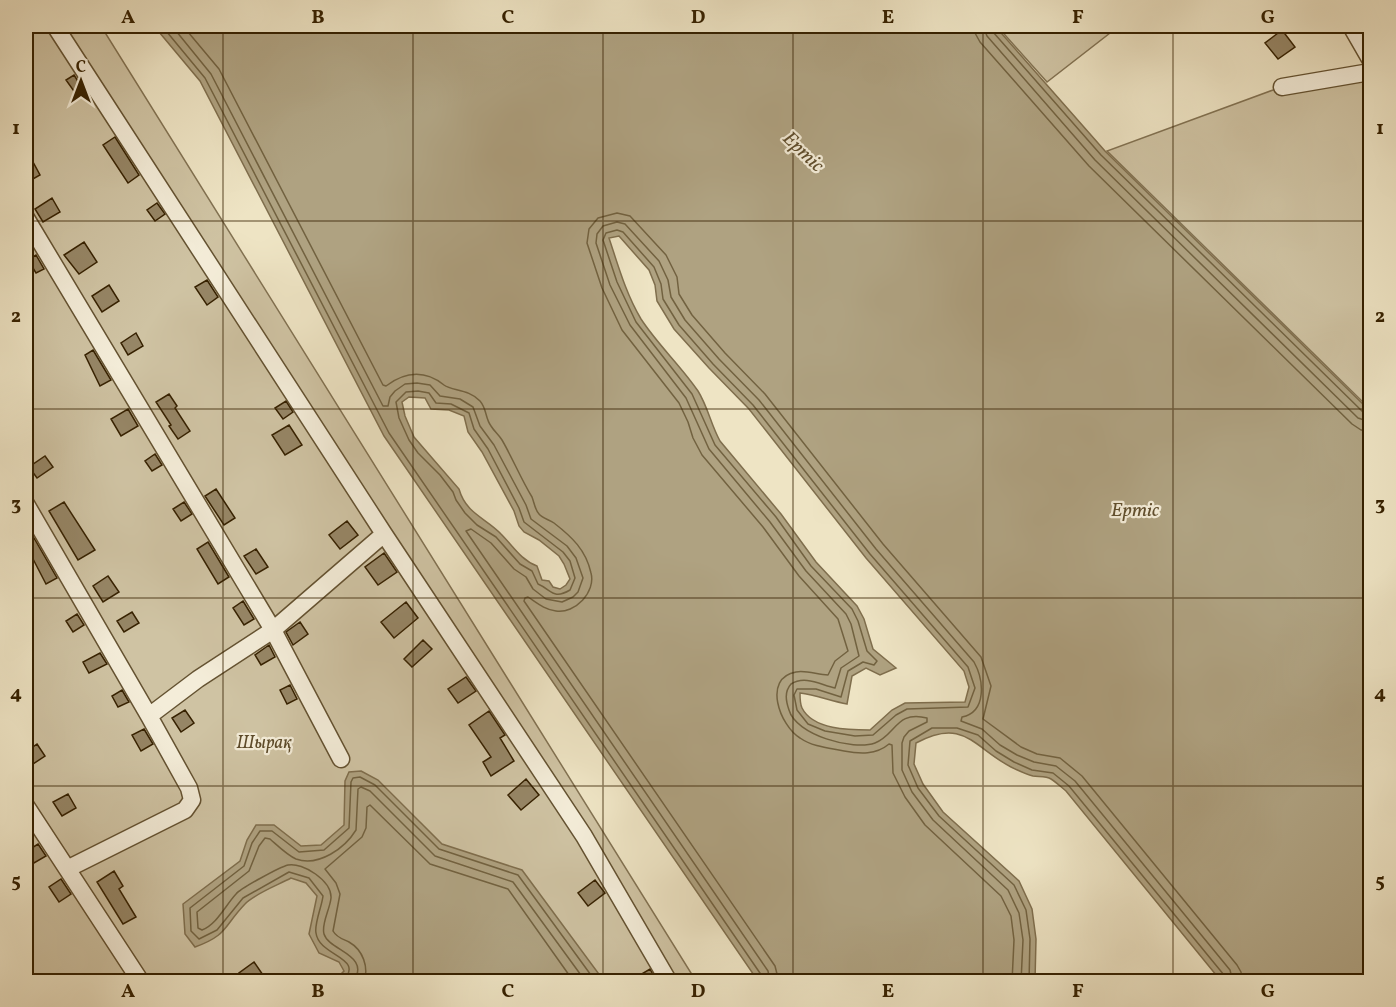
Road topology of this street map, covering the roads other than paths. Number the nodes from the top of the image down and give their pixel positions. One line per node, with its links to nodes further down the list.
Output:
1 (55, 26): 8 (street)
2 (1351, 26): 3 (street)
3 (1371, 59)
4 (1371, 72): 5 (street)
5 (1282, 87)
6 (26, 218): 9 (street)
7 (26, 504): 10 (street)
8 (384, 534): 9 (street); 15 (street)
9 (273, 630): 10 (street); 11 (street)
10 (149, 716): 13 (street)
11 (341, 759)
12 (26, 806): 13 (street)
13 (67, 868): 14 (street)
14 (141, 981)
15 (669, 981)

